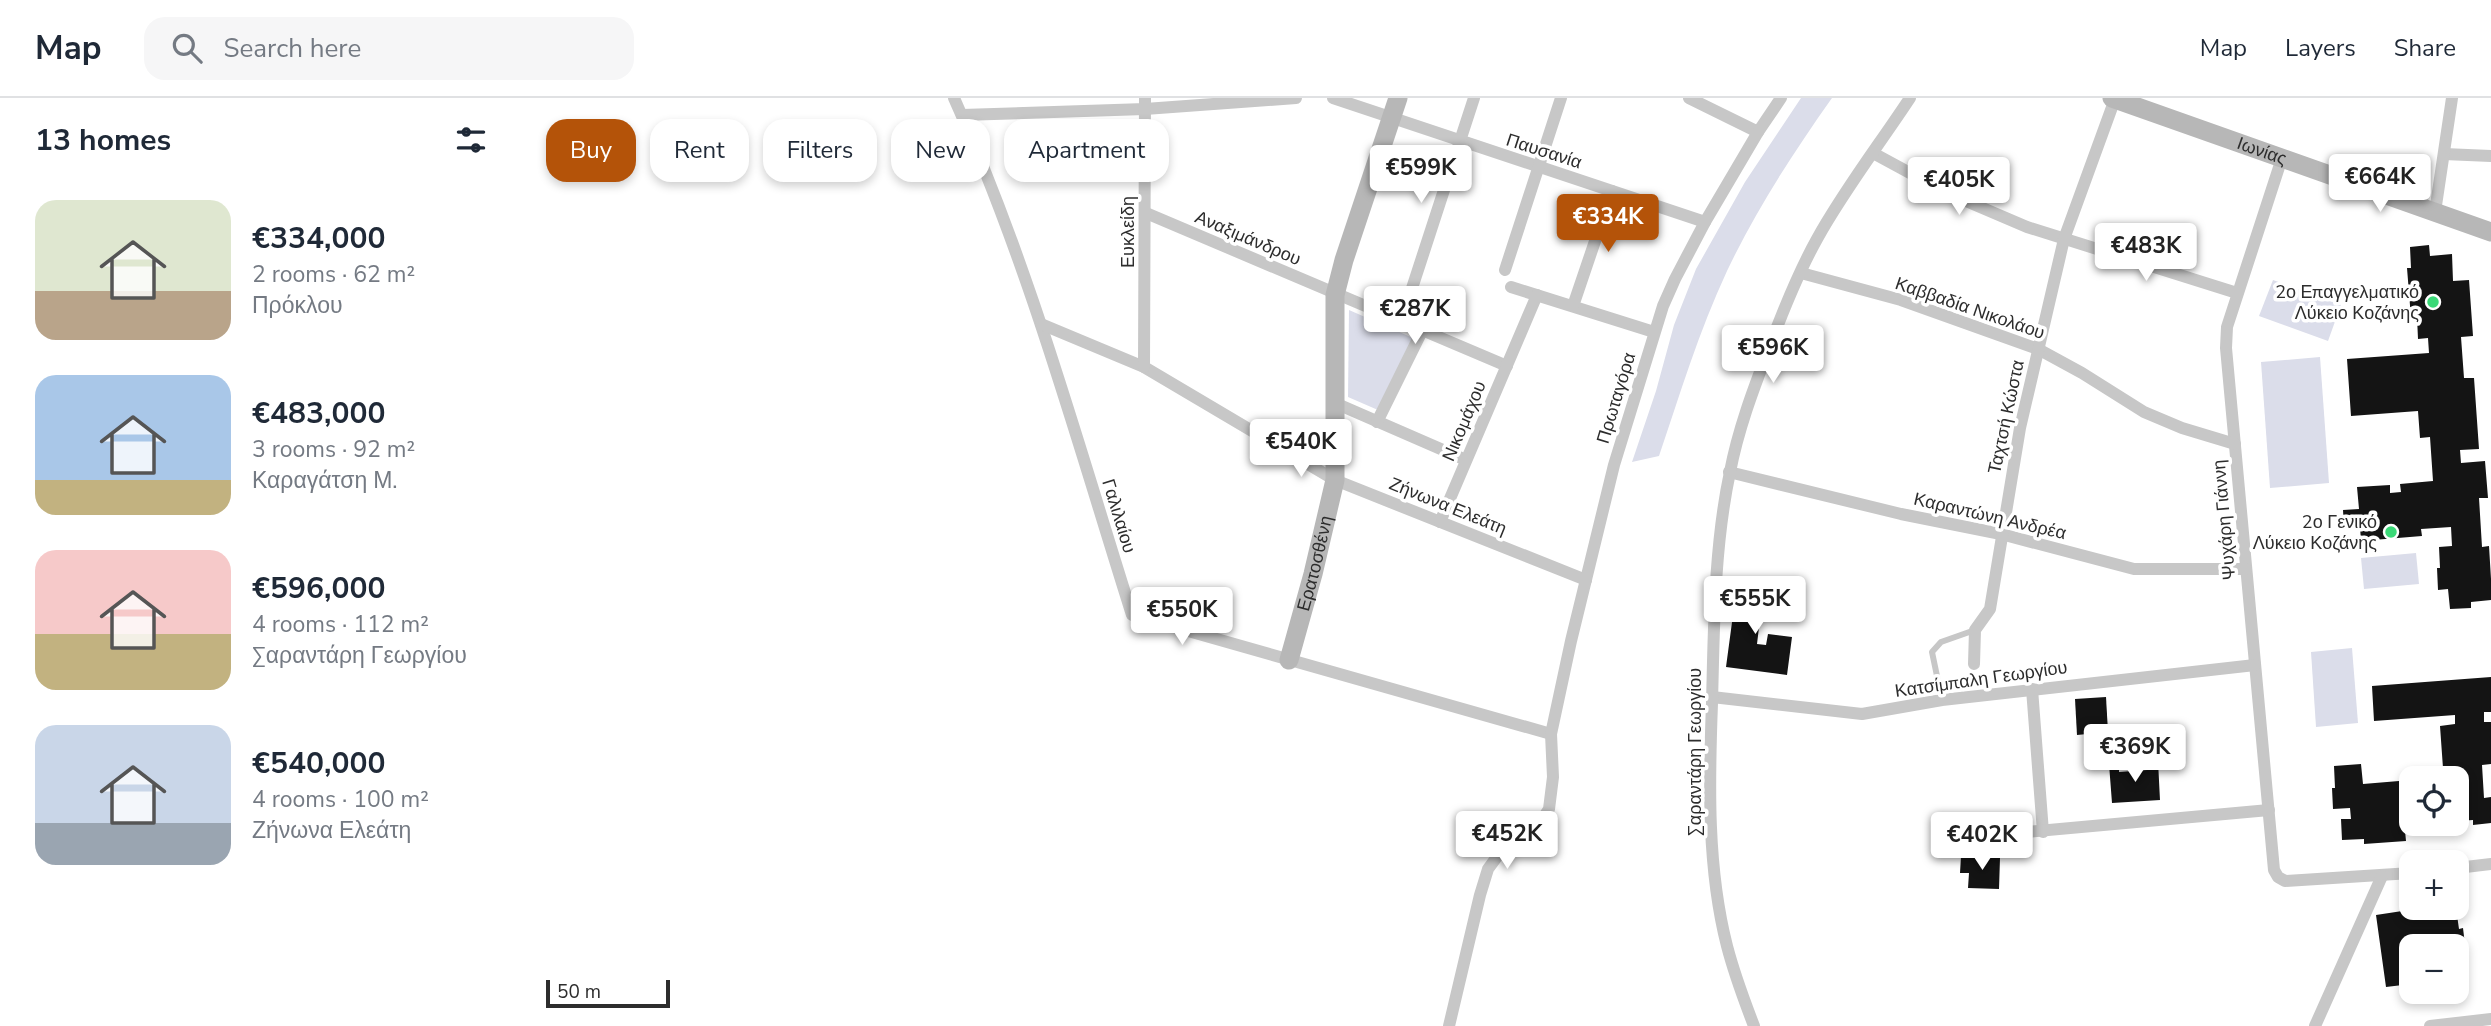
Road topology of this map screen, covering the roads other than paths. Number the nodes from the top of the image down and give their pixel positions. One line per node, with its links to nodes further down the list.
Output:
1 (954, 98): 13 (street, Γαλιλαίου)
2 (1296, 98): 12 (street)
3 (1333, 98): 14 (street, Παυσανία)
4 (1398, 98): 14 (street, Ερατοσθένη)
5 (1474, 98): 16 (street)
6 (1561, 98): 21 (street)
7 (1689, 98): 15 (street)
8 (1781, 98): 15 (street, Πρωταγόρα)
9 (1910, 98): 17 (street, Σαραντάρη Γεωργίου)
10 (2452, 98): 18 (street)
11 (2119, 99): 20 (street, Ιωνίας); 27 (street, Ταχτσή Κώστα)
12 (1145, 104): 13 (street); 24 (street, Ευκλείδη)
13 (962, 115): 36 (street, Γαλιλαίου)
14 (1391, 119): 16 (street, Παυσανία); 32 (street, Ερατοσθένη)
15 (1758, 132): 25 (street, Πρωταγόρα)
16 (1460, 141): 21 (street, Παυσανία); 35 (street)
17 (1873, 153): 27 (street); 29 (street, Σαραντάρη Γεωργίου)
18 (2444, 154): 19 (street); 23 (street)
19 (2491, 156)
20 (2282, 158): 23 (street, Ιωνίας); 31 (street, Ψυχάρη Γιάννη)
21 (1539, 167): 22 (street, Παυσανία); 28 (street)
22 (1612, 191): 25 (street, Παυσανία); 34 (street)
23 (2435, 212): 26 (street, Ιωνίας)
24 (1146, 214): 32 (street, Αναξιμάνδρου); 41 (street, Ευκλείδη)
25 (1705, 222): 38 (street, Πρωταγόρα)
26 (2491, 232)
27 (2064, 239): 31 (street); 39 (street, Ταχτσή Κώστα)
28 (1506, 270)
29 (1801, 272): 39 (street, Καββαδία Νικολάου); 46 (street, Σαραντάρη Γεωργίου)
30 (1511, 287): 33 (street)
31 (2237, 293): 44 (street, Ψυχάρη Γιάννη)
32 (1335, 295): 35 (street, Αναξιμάνδρου); 42 (street, Ερατοσθένη)
33 (1537, 295): 34 (street); 40 (street, Νικομάχου)
34 (1573, 306): 38 (street)
35 (1401, 323): 37 (street, Αναξιμάνδρου)
36 (1041, 324): 41 (street, Ζήνωνα Ελεάτη); 53 (street, Γαλιλαίου)
37 (1422, 331): 40 (street, Αναξιμάνδρου); 43 (street)
38 (1654, 332): 51 (street, Πρωταγόρα)
39 (2038, 349): 44 (street, Καββαδία Νικολάου); 49 (street, Ταχτσή Κώστα)
40 (1507, 366): 45 (street, Νικομάχου)
41 (1144, 367): 47 (street, Ζήνωνα Ελεάτη)
42 (1335, 403): 43 (street); 47 (street, Ερατοσθένη)
43 (1377, 422): 45 (street)
44 (2235, 444): 50 (street, Ψυχάρη Γιάννη)
45 (1466, 460): 48 (street, Νικομάχου)
46 (1729, 472): 49 (street, Καραντώνη Ανδρέα); 57 (street, Σαραντάρη Γεωργίου)
47 (1335, 480): 48 (street, Ζήνωνα Ελεάτη); 53 (street, Ερατοσθένη)
48 (1440, 522): 51 (street, Ζήνωνα Ελεάτη)
49 (2001, 534): 50 (street, Καραντώνη Ανδρέα); 52 (street, Ταχτσή Κώστα)
50 (2246, 569): 55 (street, Ψυχάρη Γιάννη)
51 (1585, 580): 59 (street, Πρωταγόρα)
52 (1975, 630): 54 (street, Ταχτσή Κώστα); 58 (lane)
53 (1289, 660): 59 (street, Γαλιλαίου)
54 (1974, 664)
55 (2255, 665): 56 (street, Κατσίμπαλη Γεωργίου); 60 (street, Ψυχάρη Γιάννη)
56 (2032, 689): 58 (street, Κατσίμπαλη Γεωργίου); 61 (street)
57 (1712, 697): 58 (street, Κατσίμπαλη Γεωργίου); 69 (street, Σαραντάρη Γεωργίου)
58 (1942, 700)
59 (1551, 734): 68 (street, Πρωταγόρα)
60 (2269, 810): 61 (street); 66 (street, Ψυχάρη Γιάννη)
61 (2043, 832): 62 (street)
62 (1983, 836)
63 (2491, 864): 64 (street)
64 (2469, 867)
65 (2399, 874): 66 (street)
66 (2382, 876): 70 (street)
67 (2491, 1019): 71 (street)
68 (1450, 1026)
69 (1754, 1026)
70 (2315, 1026)
71 (2430, 1026)

